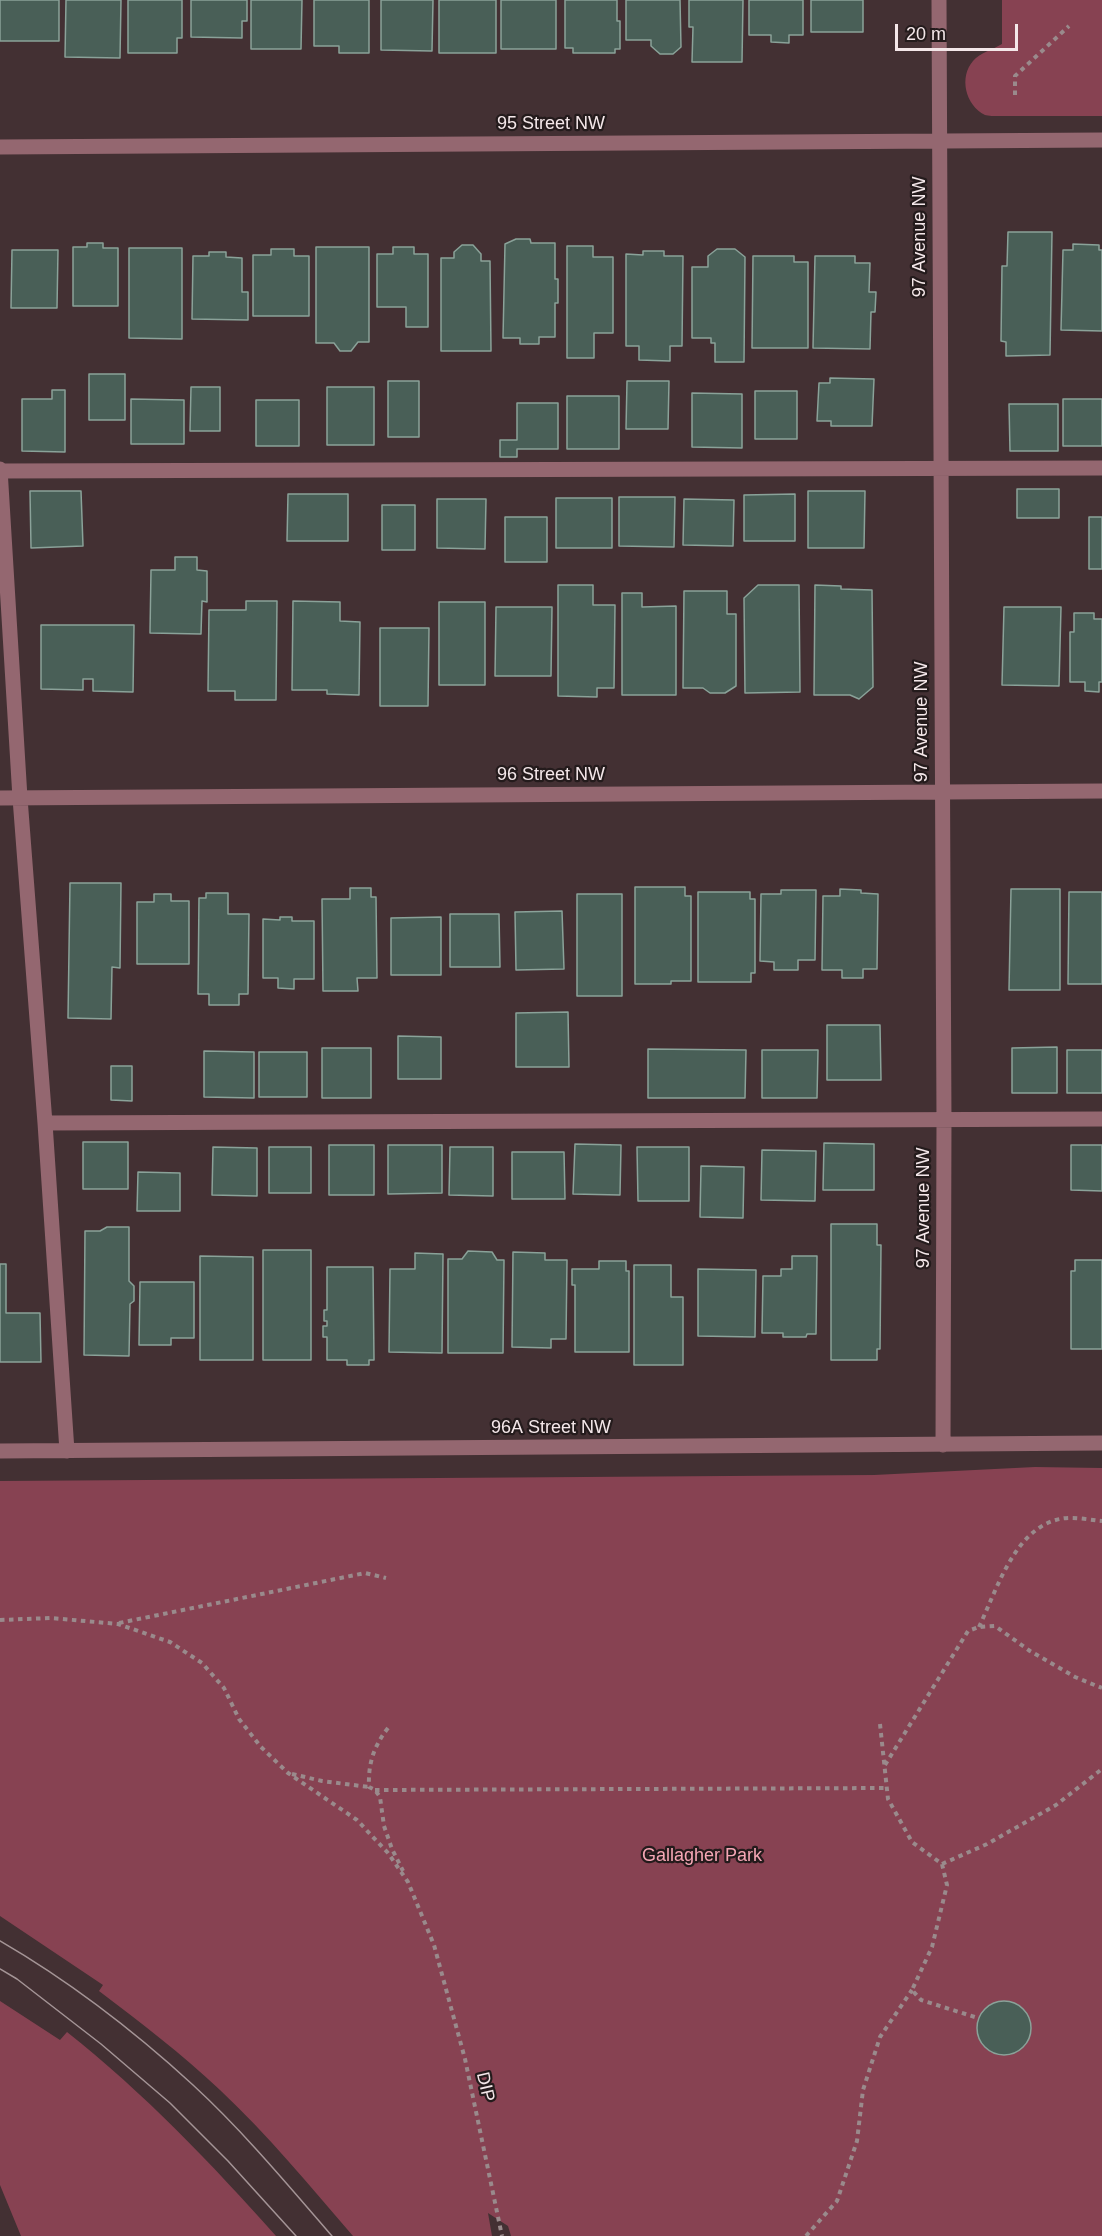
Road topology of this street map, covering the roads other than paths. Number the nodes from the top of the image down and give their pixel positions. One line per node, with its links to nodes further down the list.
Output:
1 (939, 0): 3 (street, 97 Avenue NW)
2 (1102, 140): 3 (street, 95 Street NW)
3 (939, 141): 4 (street, 95 Street NW); 5 (street, 97 Avenue NW)
4 (0, 147)
5 (941, 468): 6 (street); 7 (street); 9 (street, 97 Avenue NW)
6 (1102, 468)
7 (0, 470): 11 (street)
8 (1102, 791): 9 (street, 96 Street NW)
9 (941, 792): 11 (street, 96 Street NW); 12 (street, 97 Avenue NW)
10 (0, 798): 11 (street, 96 Street NW)
11 (20, 798): 14 (street)
12 (944, 1119): 13 (street); 14 (street); 16 (street, 97 Avenue NW)
13 (1102, 1119)
14 (45, 1122): 18 (street)
15 (1102, 1443): 16 (street, 96A Street NW)
16 (942, 1445): 18 (street, 96A Street NW)
17 (0, 1451): 18 (street, 96A Street NW)
18 (67, 1451)

